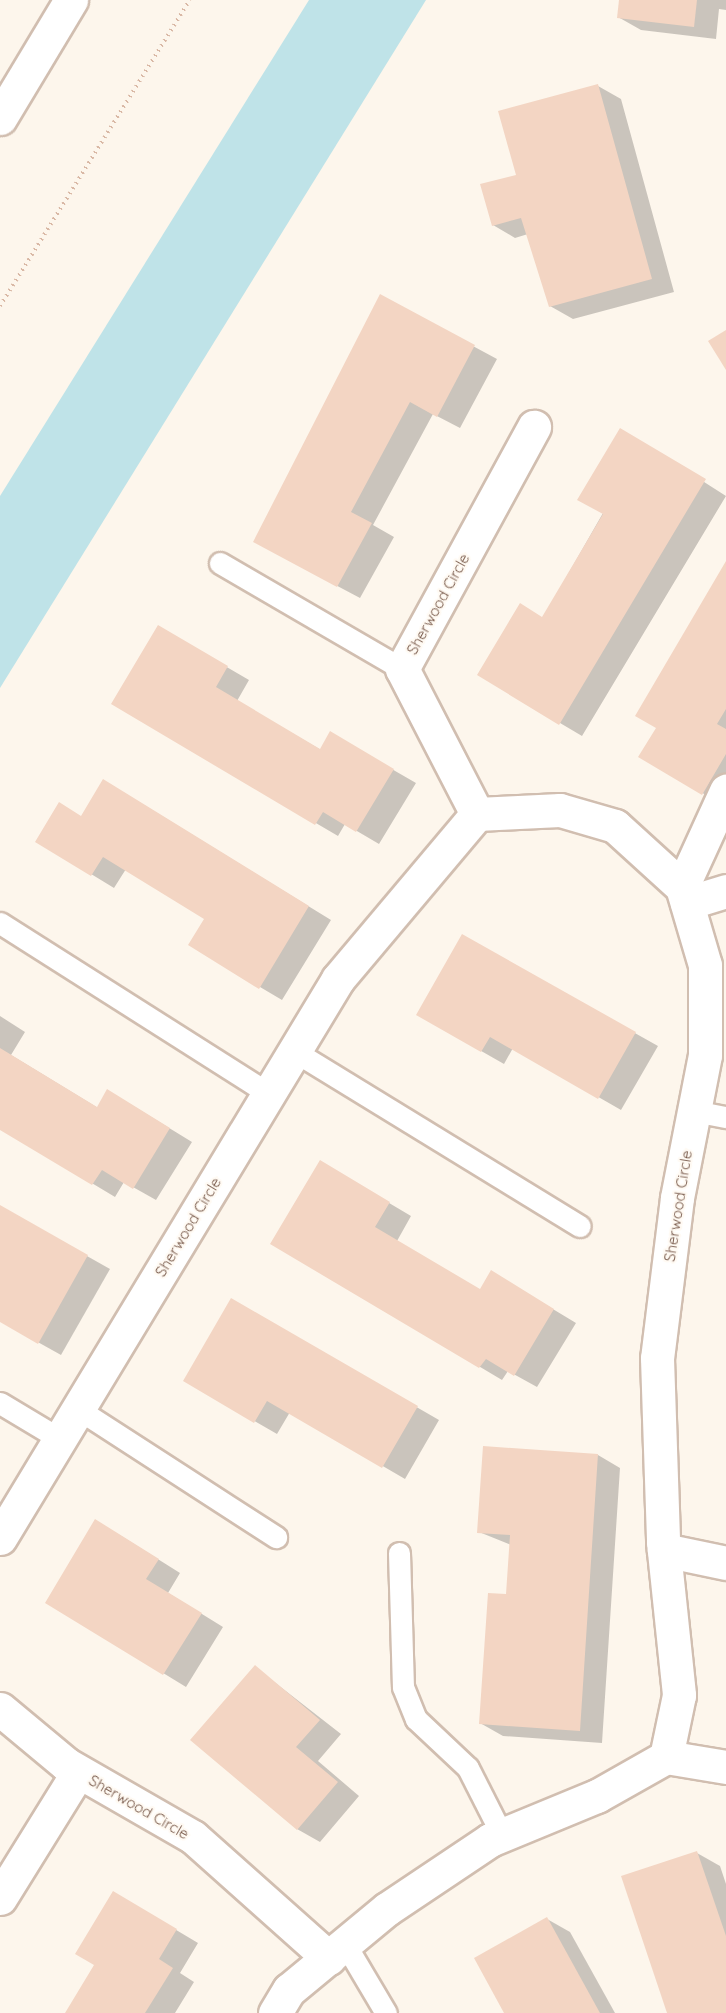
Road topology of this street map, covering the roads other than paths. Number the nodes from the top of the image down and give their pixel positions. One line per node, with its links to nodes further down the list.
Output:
1 (71, 0): 2 (street)
2 (0, 118)
3 (534, 427): 5 (street, Sherwood Circle)
4 (220, 563): 5 (lane)
5 (402, 669): 7 (street, Sherwood Circle)
6 (726, 790): 9 (street)
7 (477, 814): 9 (street); 11 (street, Sherwood Circle)
8 (726, 891): 9 (street)
9 (685, 895): 13 (street, Sherwood Circle)
10 (0, 924): 12 (lane)
11 (294, 1051): 12 (street, Sherwood Circle); 15 (lane)
12 (269, 1094): 17 (street, Sherwood Circle)
13 (694, 1111): 14 (lane); 21 (street, Sherwood Circle)
14 (726, 1117)
15 (580, 1226)
16 (0, 1403): 18 (lane)
17 (78, 1409): 18 (street, Sherwood Circle); 19 (lane)
18 (60, 1439): 20 (street, Sherwood Circle)
19 (276, 1537)
20 (0, 1538)
21 (664, 1550): 23 (street); 25 (street, Sherwood Circle)
22 (399, 1553): 28 (lane)
23 (726, 1563)
24 (0, 1709): 27 (street, Sherwood Circle)
25 (666, 1757): 26 (street); 28 (street)
26 (726, 1767)
27 (78, 1772): 29 (street); 30 (street, Sherwood Circle)
28 (502, 1835): 30 (street)
29 (0, 1898)
30 (337, 1951): 31 (street); 32 (lane)
31 (275, 2013)
32 (386, 2013)

